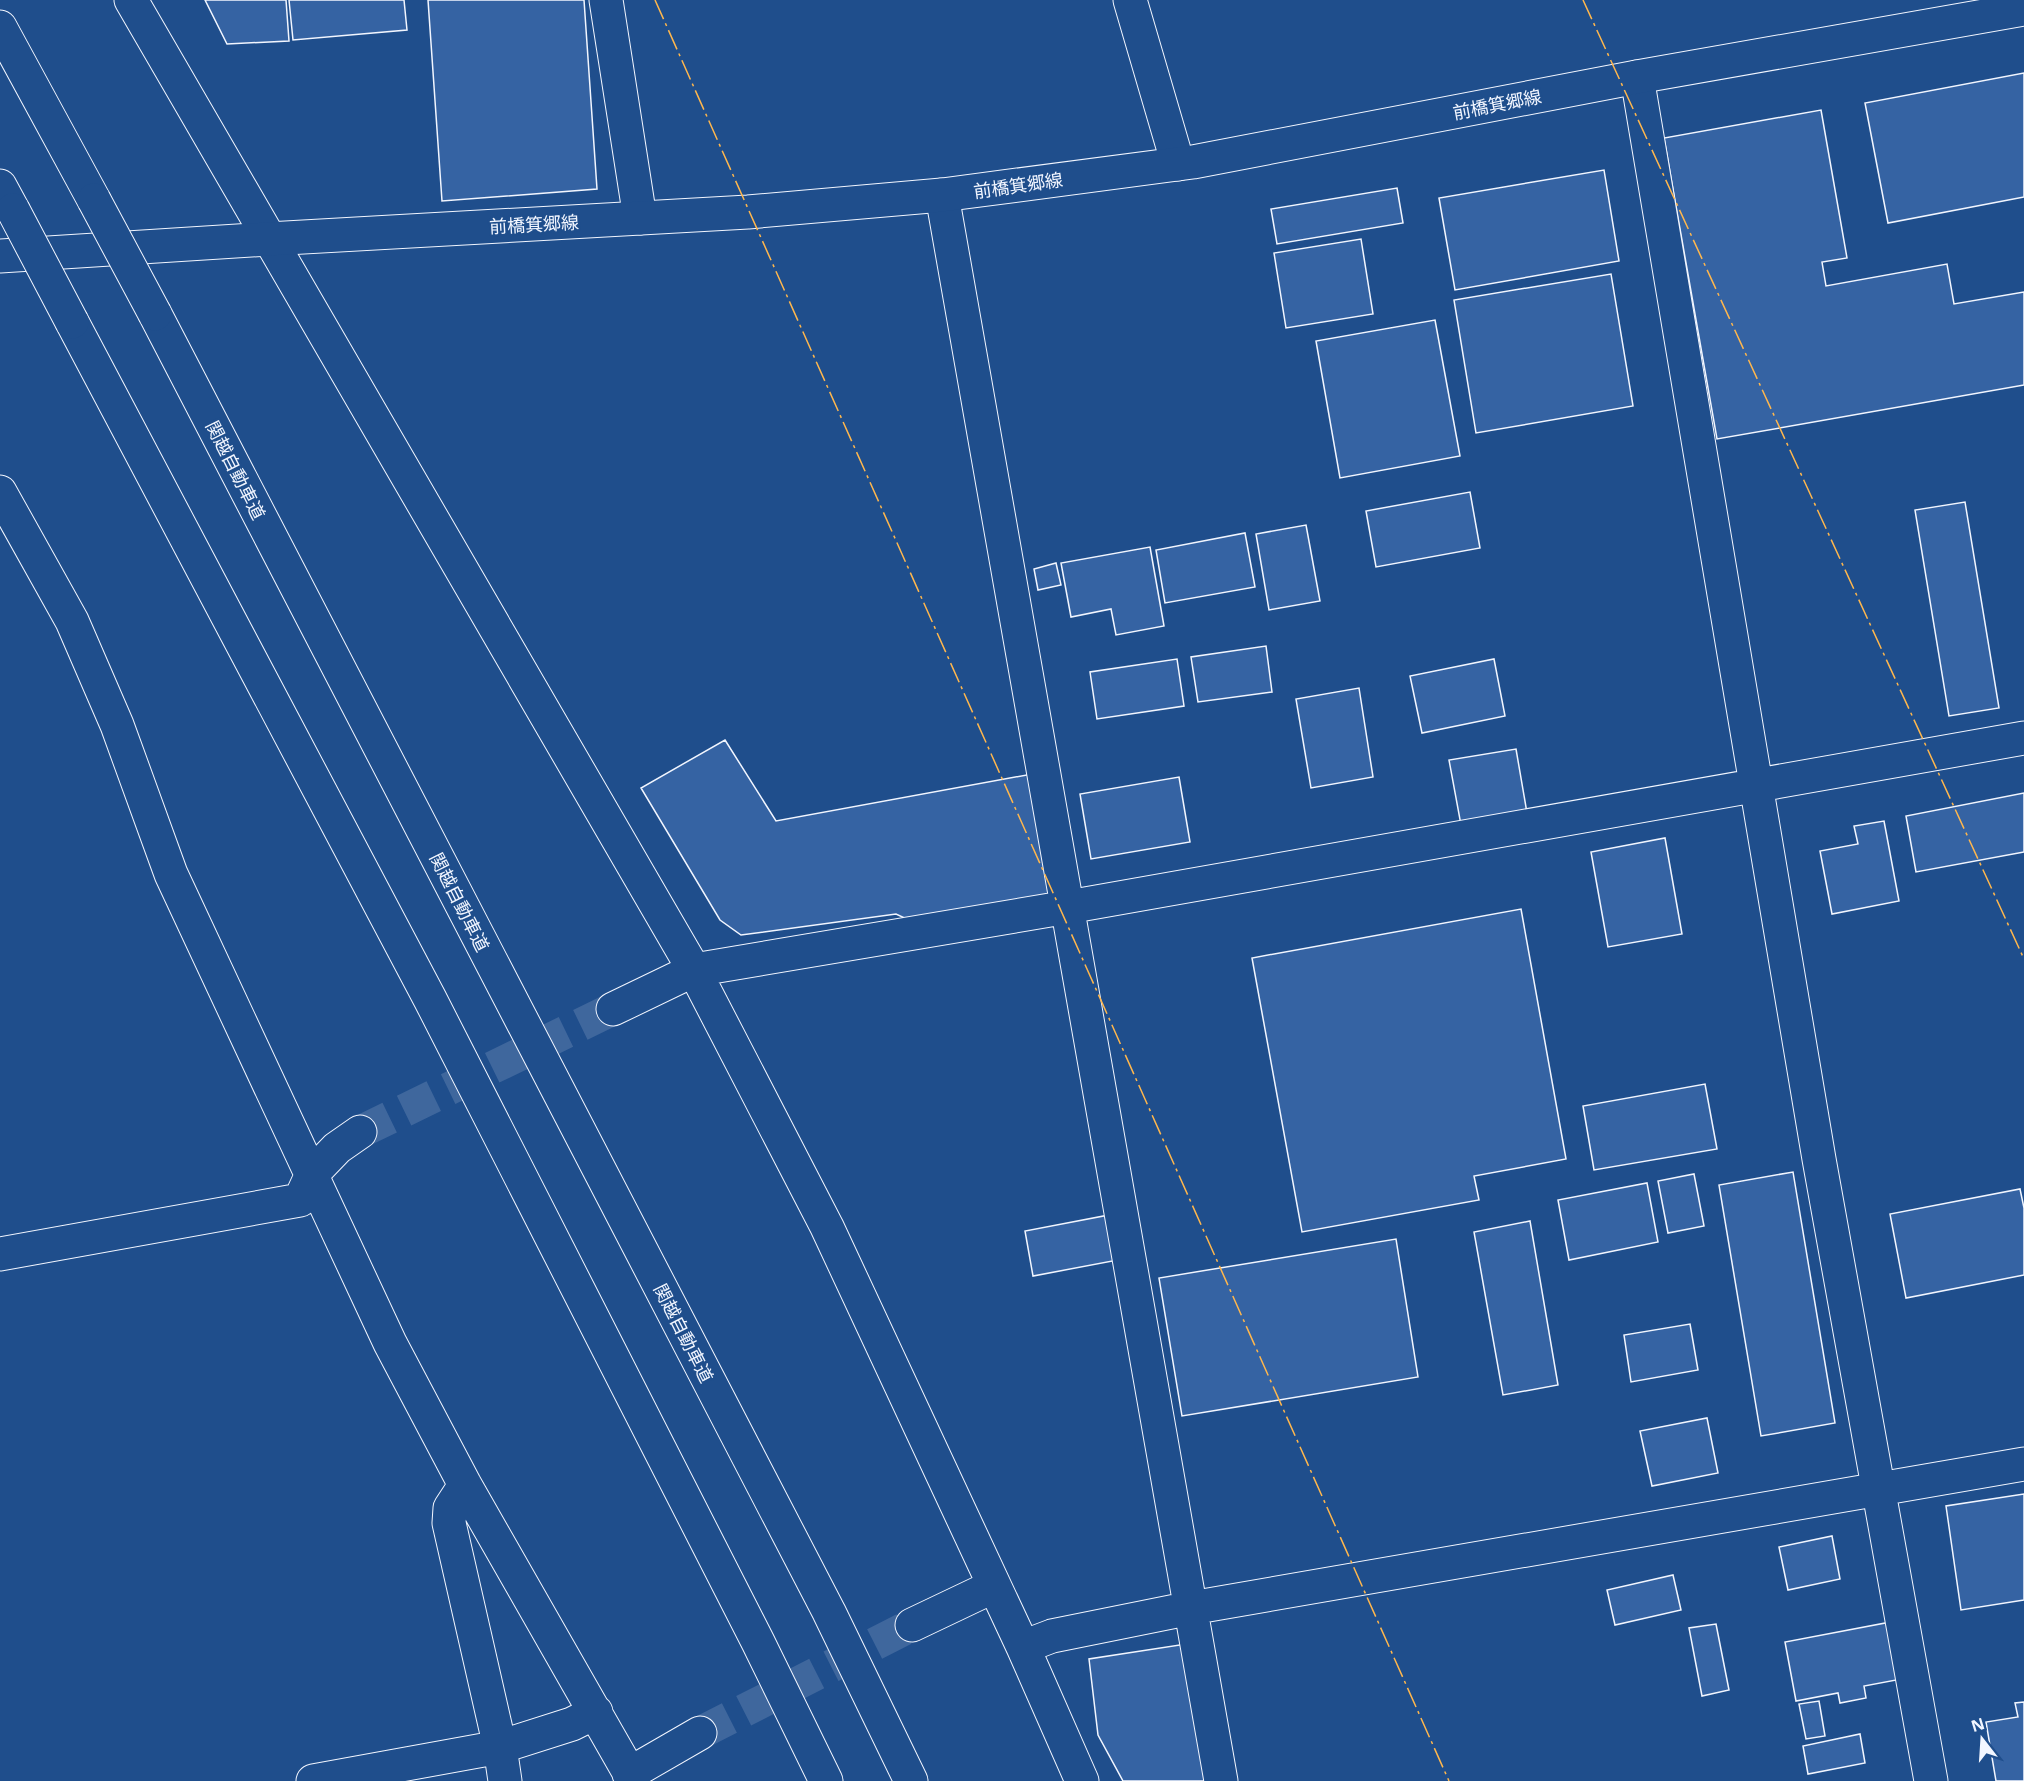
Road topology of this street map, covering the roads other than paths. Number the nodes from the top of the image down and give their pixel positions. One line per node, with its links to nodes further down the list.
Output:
1 (131, 0): 11 (main road)
2 (606, 0): 10 (main road)
3 (1130, 0): 7 (main road)
4 (2024, 9): 6 (main road, 前橋箕郷線)
5 (0, 27): 36 (main road, 関越自動車道, bridge)
6 (1637, 77): 7 (main road, 前橋箕郷線); 15 (main road)
7 (1178, 164): 8 (main road, 前橋箕郷線)
8 (942, 195): 10 (main road, 前橋箕郷線); 16 (main road)
9 (6, 198): 35 (main road, bridge)
10 (640, 218): 11 (main road, 前橋箕郷線)
11 (268, 239): 12 (main road, 前橋箕郷線); 17 (main road)
12 (0, 256)
13 (0, 492): 20 (main road)
14 (2024, 738): 15 (main road)
15 (1756, 785): 16 (main road); 24 (main road)
16 (1068, 907): 17 (main road); 26 (main road)
17 (694, 970): 18 (main road); 25 (main road)
18 (613, 1009)
19 (360, 1132): 20 (main road)
20 (312, 1174): 21 (main road); 23 (main road)
21 (0, 1254)
22 (2024, 1464): 24 (main road)
23 (465, 1485): 29 (main road); 31 (main road)
24 (1880, 1490): 26 (main road); 39 (main road)
25 (994, 1586): 27 (main road); 28 (main road)
26 (1191, 1608): 28 (main road); 38 (main road)
27 (912, 1625)
28 (1023, 1647): 37 (main road)
29 (596, 1712): 31 (main road); 32 (main road)
30 (700, 1733): 32 (main road)
31 (500, 1747): 33 (main road); 34 (main road)
32 (632, 1777)
33 (313, 1781)
34 (505, 1781)
35 (826, 1781)
36 (911, 1781)
37 (1082, 1781)
38 (1221, 1781)
39 (1931, 1781)

